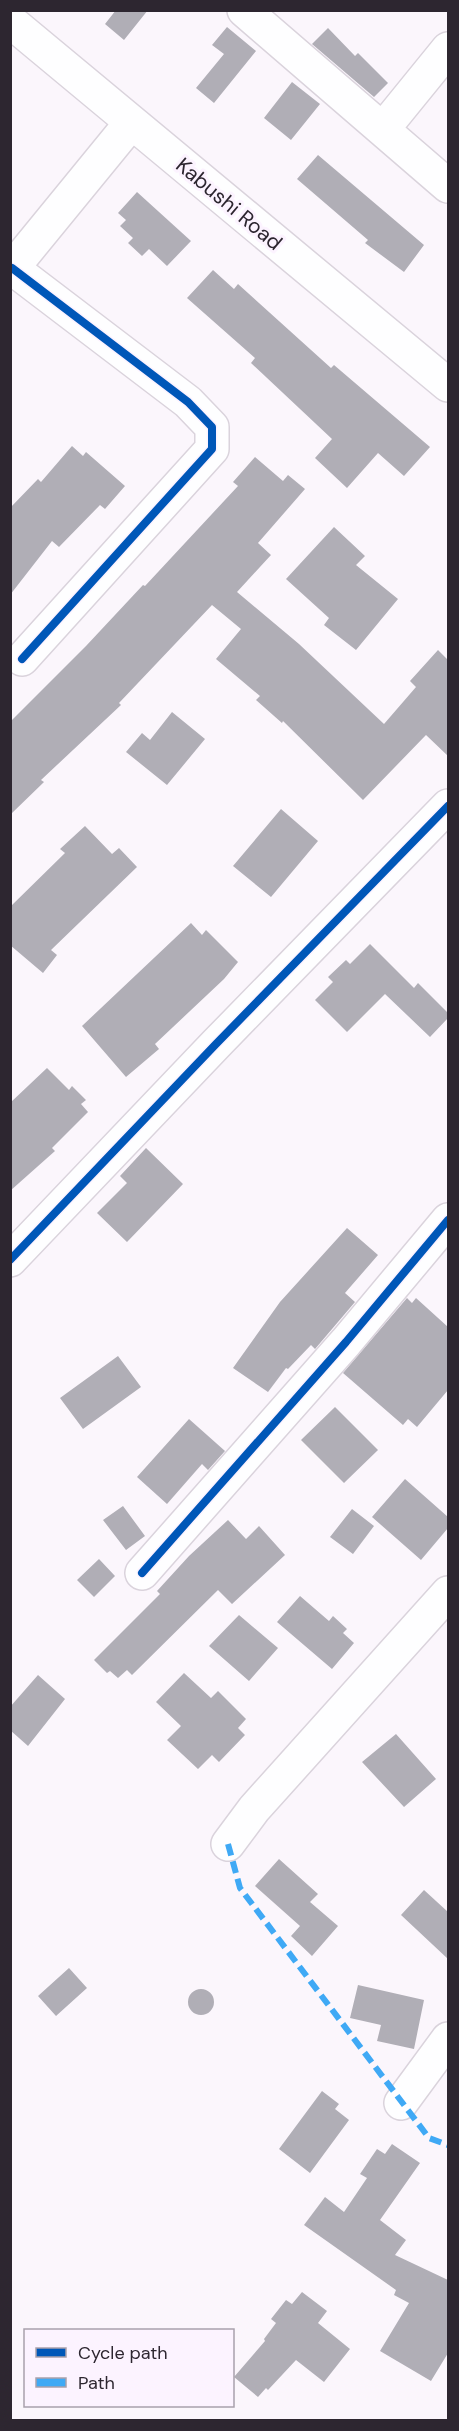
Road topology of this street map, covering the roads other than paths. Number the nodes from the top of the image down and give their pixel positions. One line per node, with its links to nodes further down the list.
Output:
1 (244, 10): 5 (street)
2 (10, 21): 4 (street, Kabushi Road)
3 (448, 49): 5 (street)
4 (131, 123): 7 (street); 8 (street, Kabushi Road)
5 (383, 129): 6 (street)
6 (448, 186)
7 (11, 269): 9 (street)
8 (448, 385)
9 (22, 659)
10 (448, 806): 12 (street)
11 (448, 1220): 13 (street)
12 (10, 1260)
13 (142, 1573)
14 (448, 1593): 15 (street)
15 (228, 1844)
16 (448, 2039): 17 (street)
17 (401, 2103)

